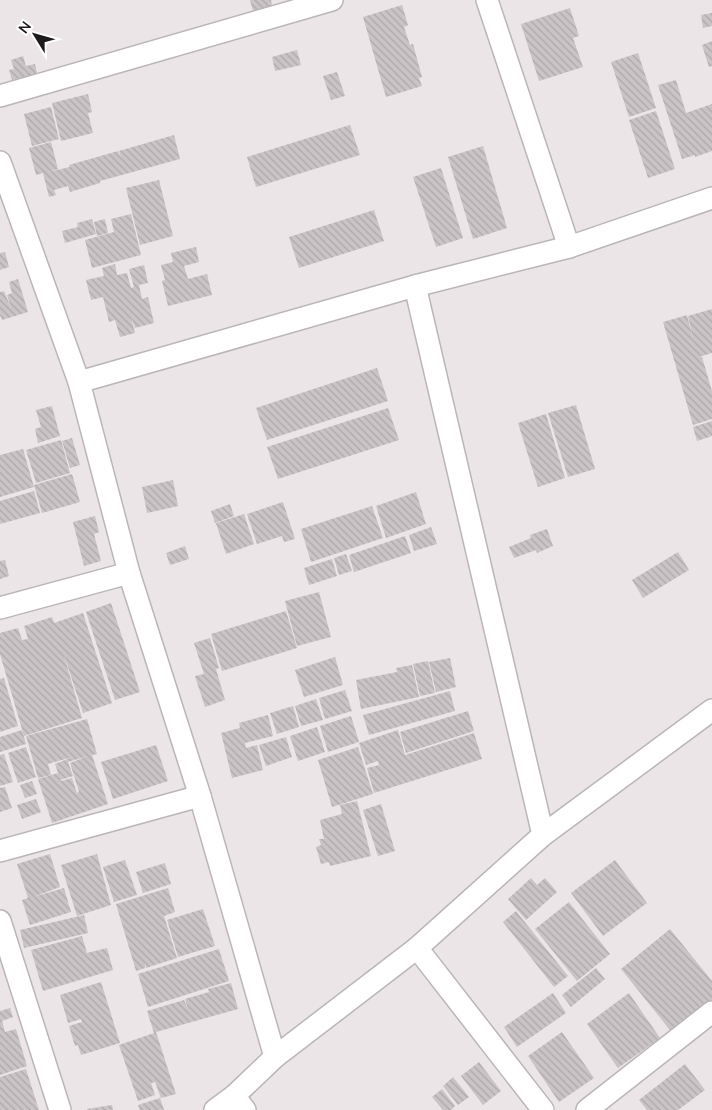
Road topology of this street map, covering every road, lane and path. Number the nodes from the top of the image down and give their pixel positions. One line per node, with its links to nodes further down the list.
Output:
1 (332, 0): 3 (street)
2 (487, 0): 7 (street)
3 (0, 96)
4 (0, 162): 6 (street)
5 (712, 198): 7 (street)
6 (9, 215): 9 (street)
7 (568, 246): 8 (street)
8 (415, 286): 9 (street); 14 (street)
9 (79, 382): 10 (street)
10 (129, 573): 11 (street); 13 (street)
11 (0, 608)
12 (712, 710): 14 (street)
13 (200, 796): 15 (street); 19 (street)
14 (543, 835): 17 (street)
15 (0, 851)
16 (0, 921): 21 (street)
17 (417, 948): 19 (street); 23 (street)
18 (712, 1012): 24 (street)
19 (275, 1057): 20 (street)
20 (239, 1103): 22 (street)
21 (60, 1110)
22 (215, 1110)
23 (543, 1110)
24 (588, 1110)

